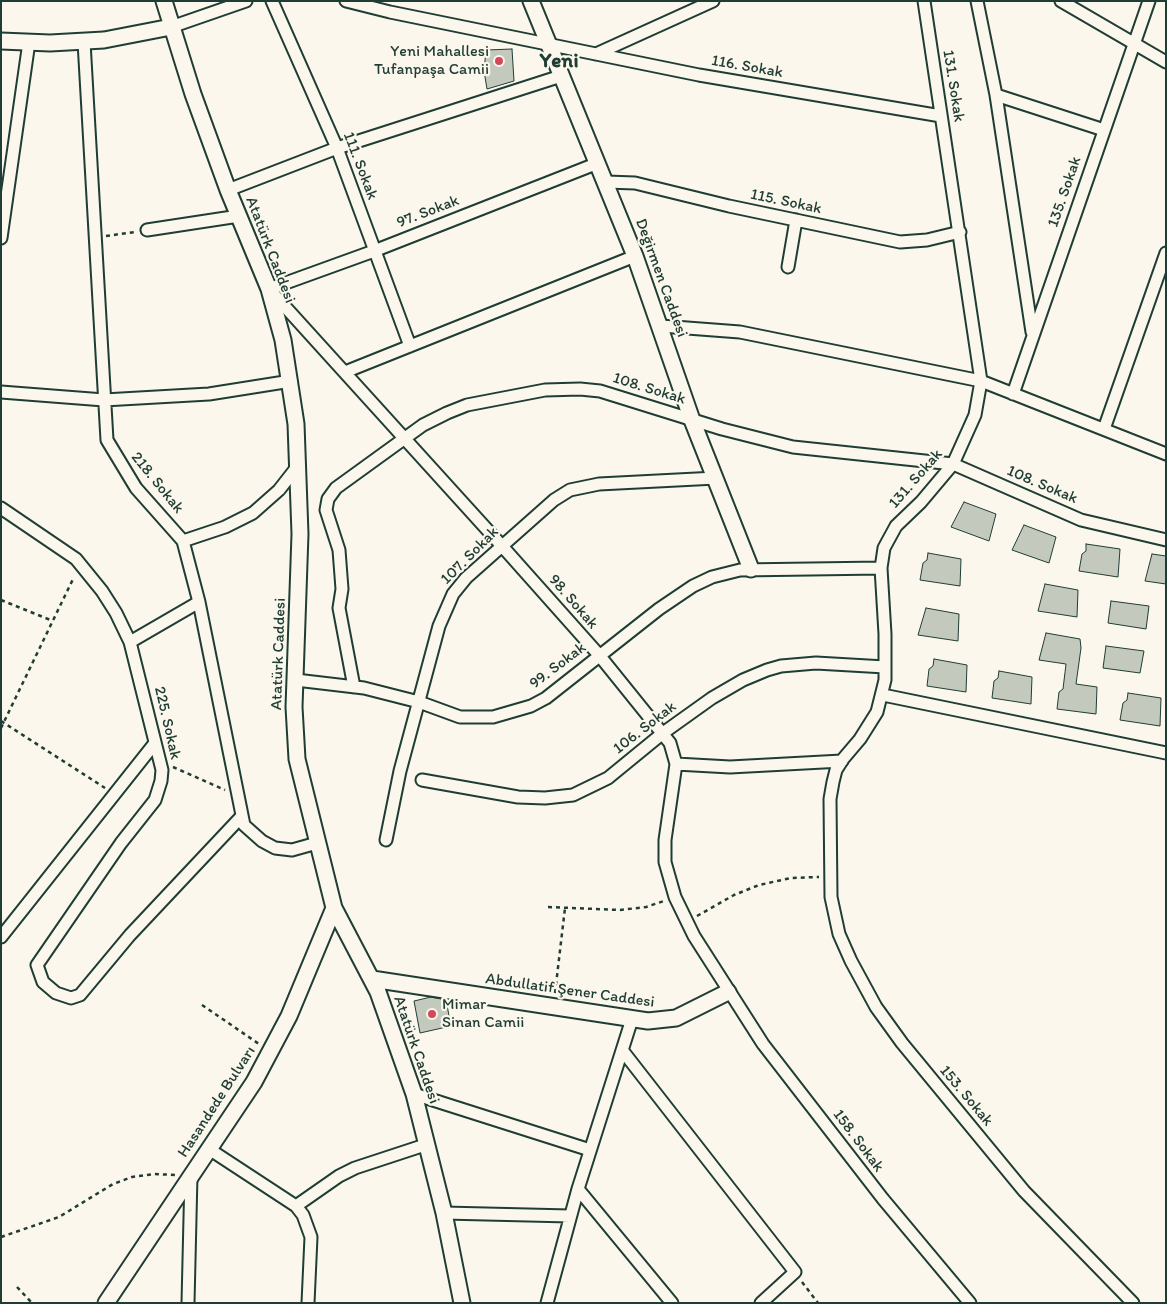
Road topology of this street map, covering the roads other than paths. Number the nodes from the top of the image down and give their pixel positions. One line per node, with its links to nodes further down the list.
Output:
1 (164, 1): 11 (street, Atatürk Caddesi)
2 (246, 1): 11 (street)
3 (272, 1): 23 (street, 111. Sokak)
4 (346, 1): 15 (street, 116. Sokak)
5 (531, 1): 15 (street, Değirmen Caddesi)
6 (713, 1): 17 (street)
7 (924, 1): 21 (street, 131. Sokak)
8 (977, 1): 20 (street)
9 (1061, 1): 16 (street)
10 (1149, 1): 16 (street, 135. Sokak)
11 (171, 27): 14 (street); 26 (street, Atatürk Caddesi)
12 (1, 41): 13 (street)
13 (29, 42): 14 (street); 31 (street)
14 (84, 42): 45 (street, 218. Sokak)
15 (547, 44): 17 (street, 116. Sokak); 19 (street, Değirmen Caddesi)
16 (1133, 45): 18 (street); 22 (street, 135. Sokak)
17 (596, 54): 21 (street, 116. Sokak)
18 (1166, 62)
19 (561, 76): 23 (street); 24 (street, Değirmen Caddesi)
20 (996, 95): 22 (street); 38 (street)
21 (941, 116): 30 (street, 131. Sokak)
22 (1104, 130): 38 (street, 135. Sokak)
23 (337, 148): 26 (street); 32 (street, 111. Sokak)
24 (598, 163): 25 (street, Değirmen Caddesi); 32 (street, 97. Sokak)
25 (606, 182): 28 (street, 115. Sokak); 34 (street, Değirmen Caddesi)
26 (228, 190): 27 (street, Atatürk Caddesi)
27 (239, 216): 29 (street); 36 (street, Atatürk Caddesi)
28 (796, 220): 30 (street, 115. Sokak); 35 (street)
29 (147, 230)
30 (960, 232): 42 (street, 131. Sokak)
31 (1, 238)
32 (374, 251): 36 (street, 97. Sokak); 39 (street, 111. Sokak)
33 (1166, 253): 47 (street)
34 (635, 256): 37 (street, Değirmen Caddesi); 39 (street)
35 (788, 267)
36 (269, 288): 40 (street, 98. Sokak); 41 (street, Atatürk Caddesi)
37 (661, 326): 42 (street); 46 (street, Değirmen Caddesi)
38 (1033, 336): 44 (street, 135. Sokak)
39 (410, 346): 40 (street)
40 (345, 372): 48 (street, 98. Sokak)
41 (291, 381): 45 (street); 51 (street, Atatürk Caddesi)
42 (981, 382): 44 (street); 50 (street, 131. Sokak)
43 (1, 392): 45 (street)
44 (1013, 394): 47 (street)
45 (104, 400): 55 (street, 218. Sokak)
46 (692, 420): 48 (street, 108. Sokak); 50 (street, 108. Sokak); 52 (street, Değirmen Caddesi)
47 (1104, 430): 49 (street)
48 (406, 438): 56 (street, 98. Sokak); 64 (street, 108. Sokak)
49 (1166, 454)
50 (953, 464): 54 (street, 108. Sokak); 57 (street, 131. Sokak)
51 (297, 467): 55 (street); 63 (street, Atatürk Caddesi)
52 (716, 478): 56 (street, 107. Sokak); 58 (street, Değirmen Caddesi)
53 (1, 508): 60 (street, 225. Sokak)
54 (1166, 540)
55 (183, 542): 59 (street, 218. Sokak)
56 (502, 546): 61 (street, 98. Sokak); 66 (street, 107. Sokak)
57 (881, 568): 58 (street, 99. Sokak); 62 (street, 131. Sokak)
58 (751, 569): 61 (street, 99. Sokak)
59 (199, 602): 60 (street); 73 (street, 218. Sokak)
60 (130, 642): 68 (street, 225. Sokak)
61 (598, 655): 66 (street, 99. Sokak); 67 (street, 98. Sokak)
62 (885, 667): 65 (street, 131. Sokak); 67 (street, 106. Sokak)
63 (296, 680): 64 (street, 99. Sokak); 75 (street, Atatürk Caddesi)
64 (354, 687): 66 (street, 99. Sokak)
65 (883, 695): 69 (street); 70 (street, 131. Sokak)
66 (419, 702): 74 (street, 107. Sokak)
67 (663, 733): 71 (street, 98. Sokak); 72 (street, 106. Sokak)
68 (155, 744): 73 (street, 225. Sokak); 78 (street)
69 (1166, 753)
70 (842, 760): 71 (street); 76 (street, 131. Sokak)
71 (676, 764): 80 (street, 98. Sokak)
72 (422, 780)
73 (241, 817): 75 (street, 218. Sokak)
74 (386, 840)
75 (317, 843): 77 (street, Atatürk Caddesi)
76 (830, 876): 100 (street, 153. Sokak)
77 (334, 908): 79 (street, Atatürk Caddesi); 85 (street, Hasandede Bulvarı)
78 (1, 937)
79 (372, 979): 81 (street, Abdullatif Şener Caddesi); 83 (street, Atatürk Caddesi)
80 (728, 992): 81 (street, Abdullatif Şener Caddesi); 99 (street, 158. Sokak)
81 (632, 1019): 82 (street)
82 (622, 1050): 86 (street); 98 (street)
83 (414, 1094): 84 (street, Atatürk Caddesi); 86 (street)
84 (428, 1144): 89 (street); 90 (street, Atatürk Caddesi)
85 (209, 1149): 87 (street, Hasandede Bulvarı); 89 (street)
86 (590, 1150): 88 (street)
87 (191, 1175): 92 (street, Hasandede Bulvarı); 93 (street)
88 (578, 1189): 91 (street); 97 (street)
89 (296, 1206): 94 (street)
90 (444, 1213): 91 (street); 95 (street, Atatürk Caddesi)
91 (570, 1216): 96 (street)
92 (106, 1303)
93 (188, 1303)
94 (308, 1303)
95 (462, 1303)
96 (547, 1303)
97 (672, 1303)
98 (760, 1303)
99 (970, 1303)
100 (1133, 1303)

